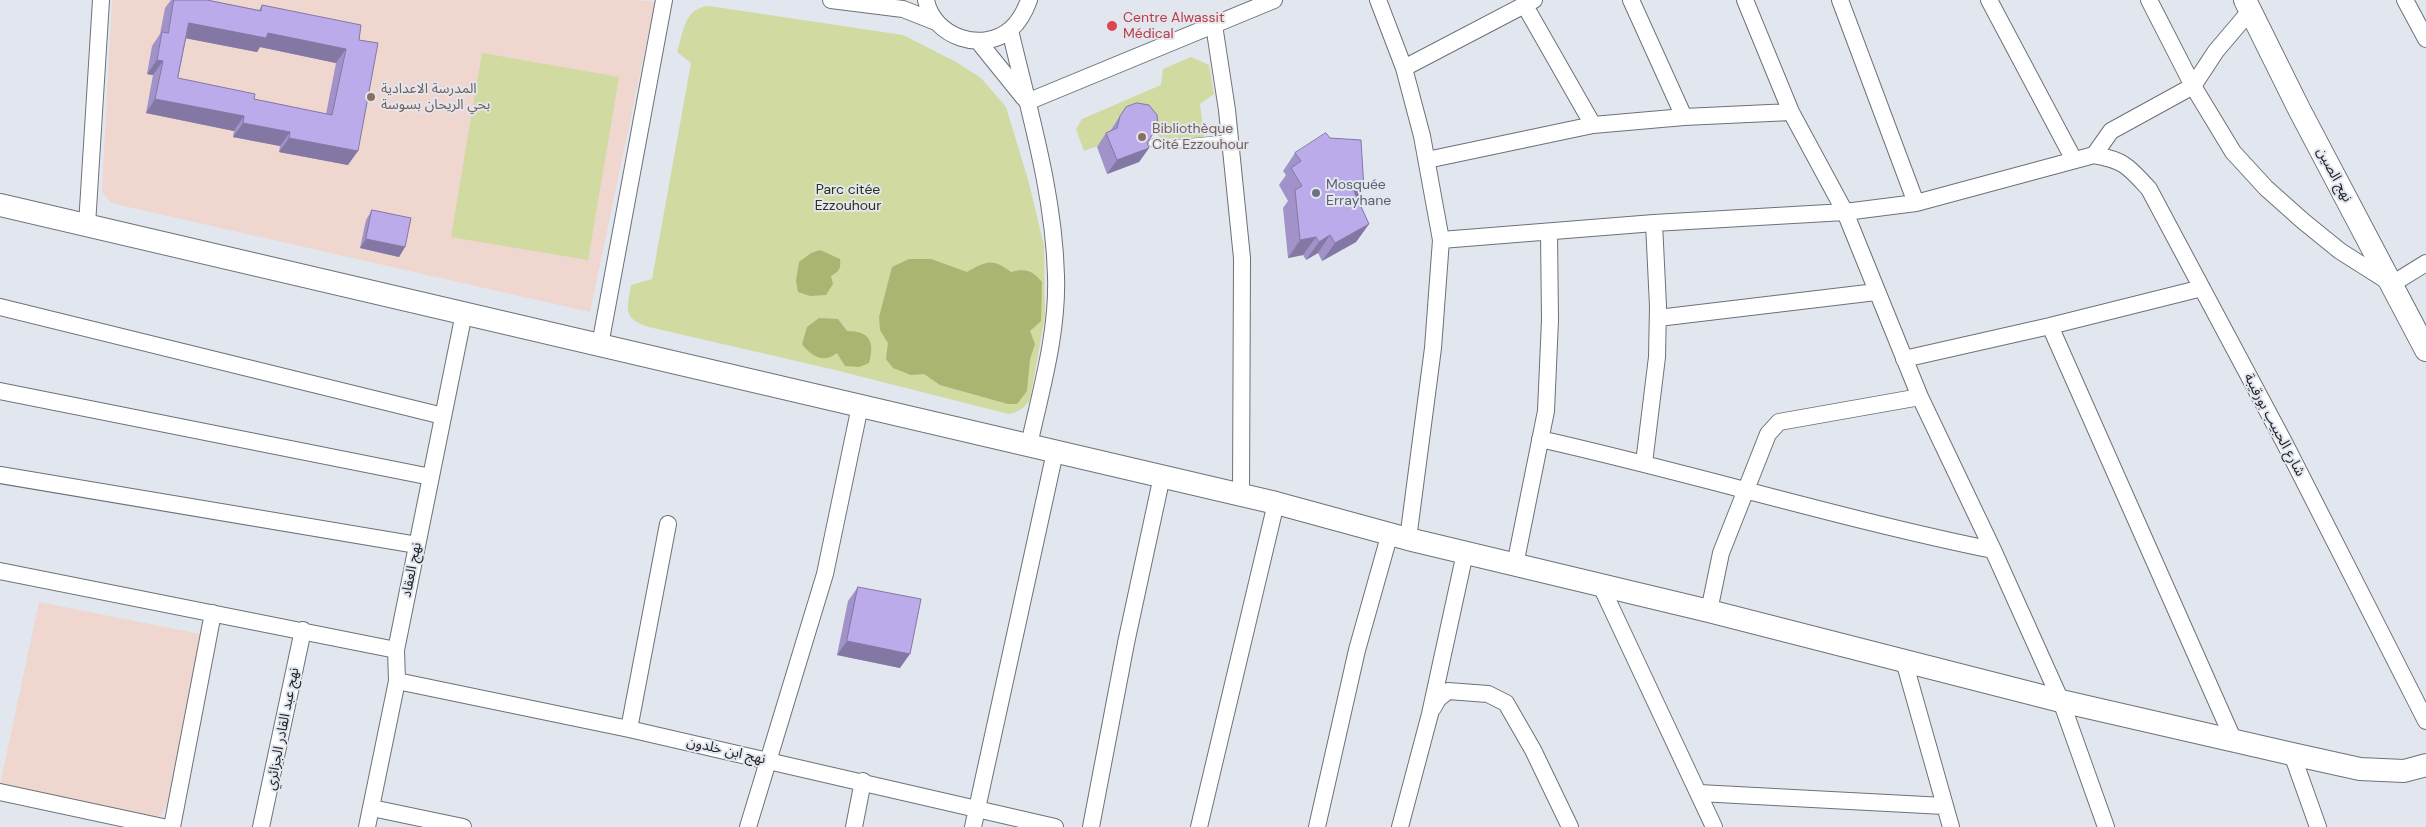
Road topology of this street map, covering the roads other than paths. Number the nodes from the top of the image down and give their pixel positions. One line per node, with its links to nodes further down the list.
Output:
1 (101, 0): 37 (street)
2 (664, 0): 48 (street)
3 (830, 0): 14 (street)
4 (926, 0): 17 (street)
5 (1029, 0): 19 (street)
6 (1274, 0): 18 (street)
7 (1378, 0): 22 (street)
8 (1631, 0): 26 (street)
9 (1745, 0): 25 (street)
10 (1840, 0): 33 (street)
11 (1989, 0): 32 (street)
12 (2149, 0): 23 (street)
13 (2405, 0): 20 (street)
14 (868, 2): 17 (street)
15 (1529, 2): 22 (street); 27 (street)
16 (2247, 5): 23 (street); 41 (street, نهج الصين)
17 (936, 22): 21 (street)
18 (1214, 25): 24 (street); 28 (street)
19 (1010, 30): 21 (street); 24 (street)
20 (2426, 39)
21 (978, 41): 24 (street)
22 (1404, 68): 31 (street)
23 (2193, 86): 30 (street); 41 (street)
24 (1027, 102): 56 (street)
25 (1791, 112): 26 (street); 35 (street)
26 (1684, 117): 27 (street)
27 (1593, 125): 31 (street)
28 (1230, 139): 29 (lane); 63 (street)
29 (1153, 143)
30 (2094, 155): 32 (street); 42 (street, شارع الحبيب بورقيبة)
31 (1427, 160): 39 (street)
32 (2074, 160): 33 (street)
33 (1916, 203): 35 (street)
34 (0, 205): 37 (street)
35 (1845, 212): 36 (street); 43 (street)
36 (1654, 223): 38 (street); 46 (street)
37 (87, 225): 45 (street)
38 (1549, 232): 39 (street); 55 (street)
39 (1441, 240): 66 (street)
40 (2426, 264): 41 (street)
41 (2392, 284): 49 (street, نهج الصين)
42 (2202, 288): 47 (street); 81 (street, شارع الحبيب بورقيبة)
43 (1876, 292): 46 (street); 50 (street)
44 (0, 307): 54 (street)
45 (464, 313): 48 (street); 54 (street, نهج العقاد)
46 (1658, 318): 58 (street)
47 (2050, 326): 50 (street); 83 (street)
48 (600, 345): 53 (street)
49 (2426, 350)
50 (1904, 359): 52 (street)
51 (0, 391): 61 (street)
52 (1920, 397): 62 (street); 68 (street)
53 (860, 406): 56 (street); 85 (street)
54 (443, 416): 61 (street, نهج العقاد)
55 (1540, 439): 58 (street); 70 (street)
56 (1029, 445): 57 (street)
57 (1055, 452): 60 (street); 92 (street)
58 (1644, 463): 62 (street)
59 (0, 475): 67 (street)
60 (1162, 476): 63 (street); 102 (street)
61 (431, 477): 67 (street, نهج العقاد)
62 (1746, 491): 68 (street); 73 (street)
63 (1241, 495): 64 (street)
64 (1276, 503): 66 (street); 103 (street)
65 (668, 524): 82 (street)
66 (1399, 536): 69 (street); 104 (street)
67 (417, 546): 76 (street, نهج العقاد)
68 (1993, 550): 79 (street)
69 (1465, 553): 70 (street); 80 (street)
70 (1515, 565): 72 (street)
71 (0, 571): 74 (street)
72 (1600, 586): 73 (street); 89 (street)
73 (1709, 611): 77 (street)
74 (213, 613): 75 (street); 94 (street)
75 (303, 630): 76 (street); 95 (street, نهج عبد القادر الجزائري)
76 (396, 650): 78 (street, نهج العقاد)
77 (1904, 661): 79 (street); 90 (street)
78 (397, 681): 82 (street, نهج ابن خلدون); 91 (street, نهج العقاد)
79 (2061, 701): 83 (street); 109 (street)
80 (1430, 714): 105 (street); 106 (street)
81 (2426, 721)
82 (629, 729): 85 (street, نهج ابن خلدون)
83 (2234, 741): 84 (street)
84 (2292, 754): 86 (street); 110 (street)
85 (767, 761): 87 (street, نهج ابن خلدون); 98 (street)
86 (2426, 765)
87 (863, 782): 92 (street, نهج ابن خلدون); 99 (street)
88 (0, 792): 93 (street)
89 (1699, 793): 90 (street); 107 (street)
90 (1944, 806): 108 (street)
91 (372, 808): 96 (street, نهج العقاد); 97 (street)
92 (977, 809): 100 (street); 101 (street, نهج ابن خلدون)
93 (163, 827)
94 (172, 827)
95 (262, 827)
96 (367, 827)
97 (463, 827)
98 (748, 827)
99 (854, 827)
100 (973, 827)
101 (1055, 827)
102 (1091, 827)
103 (1199, 827)
104 (1317, 827)
105 (1400, 827)
106 (1570, 827)
107 (1714, 827)
108 (1951, 827)
109 (2106, 827)
110 (2318, 827)

